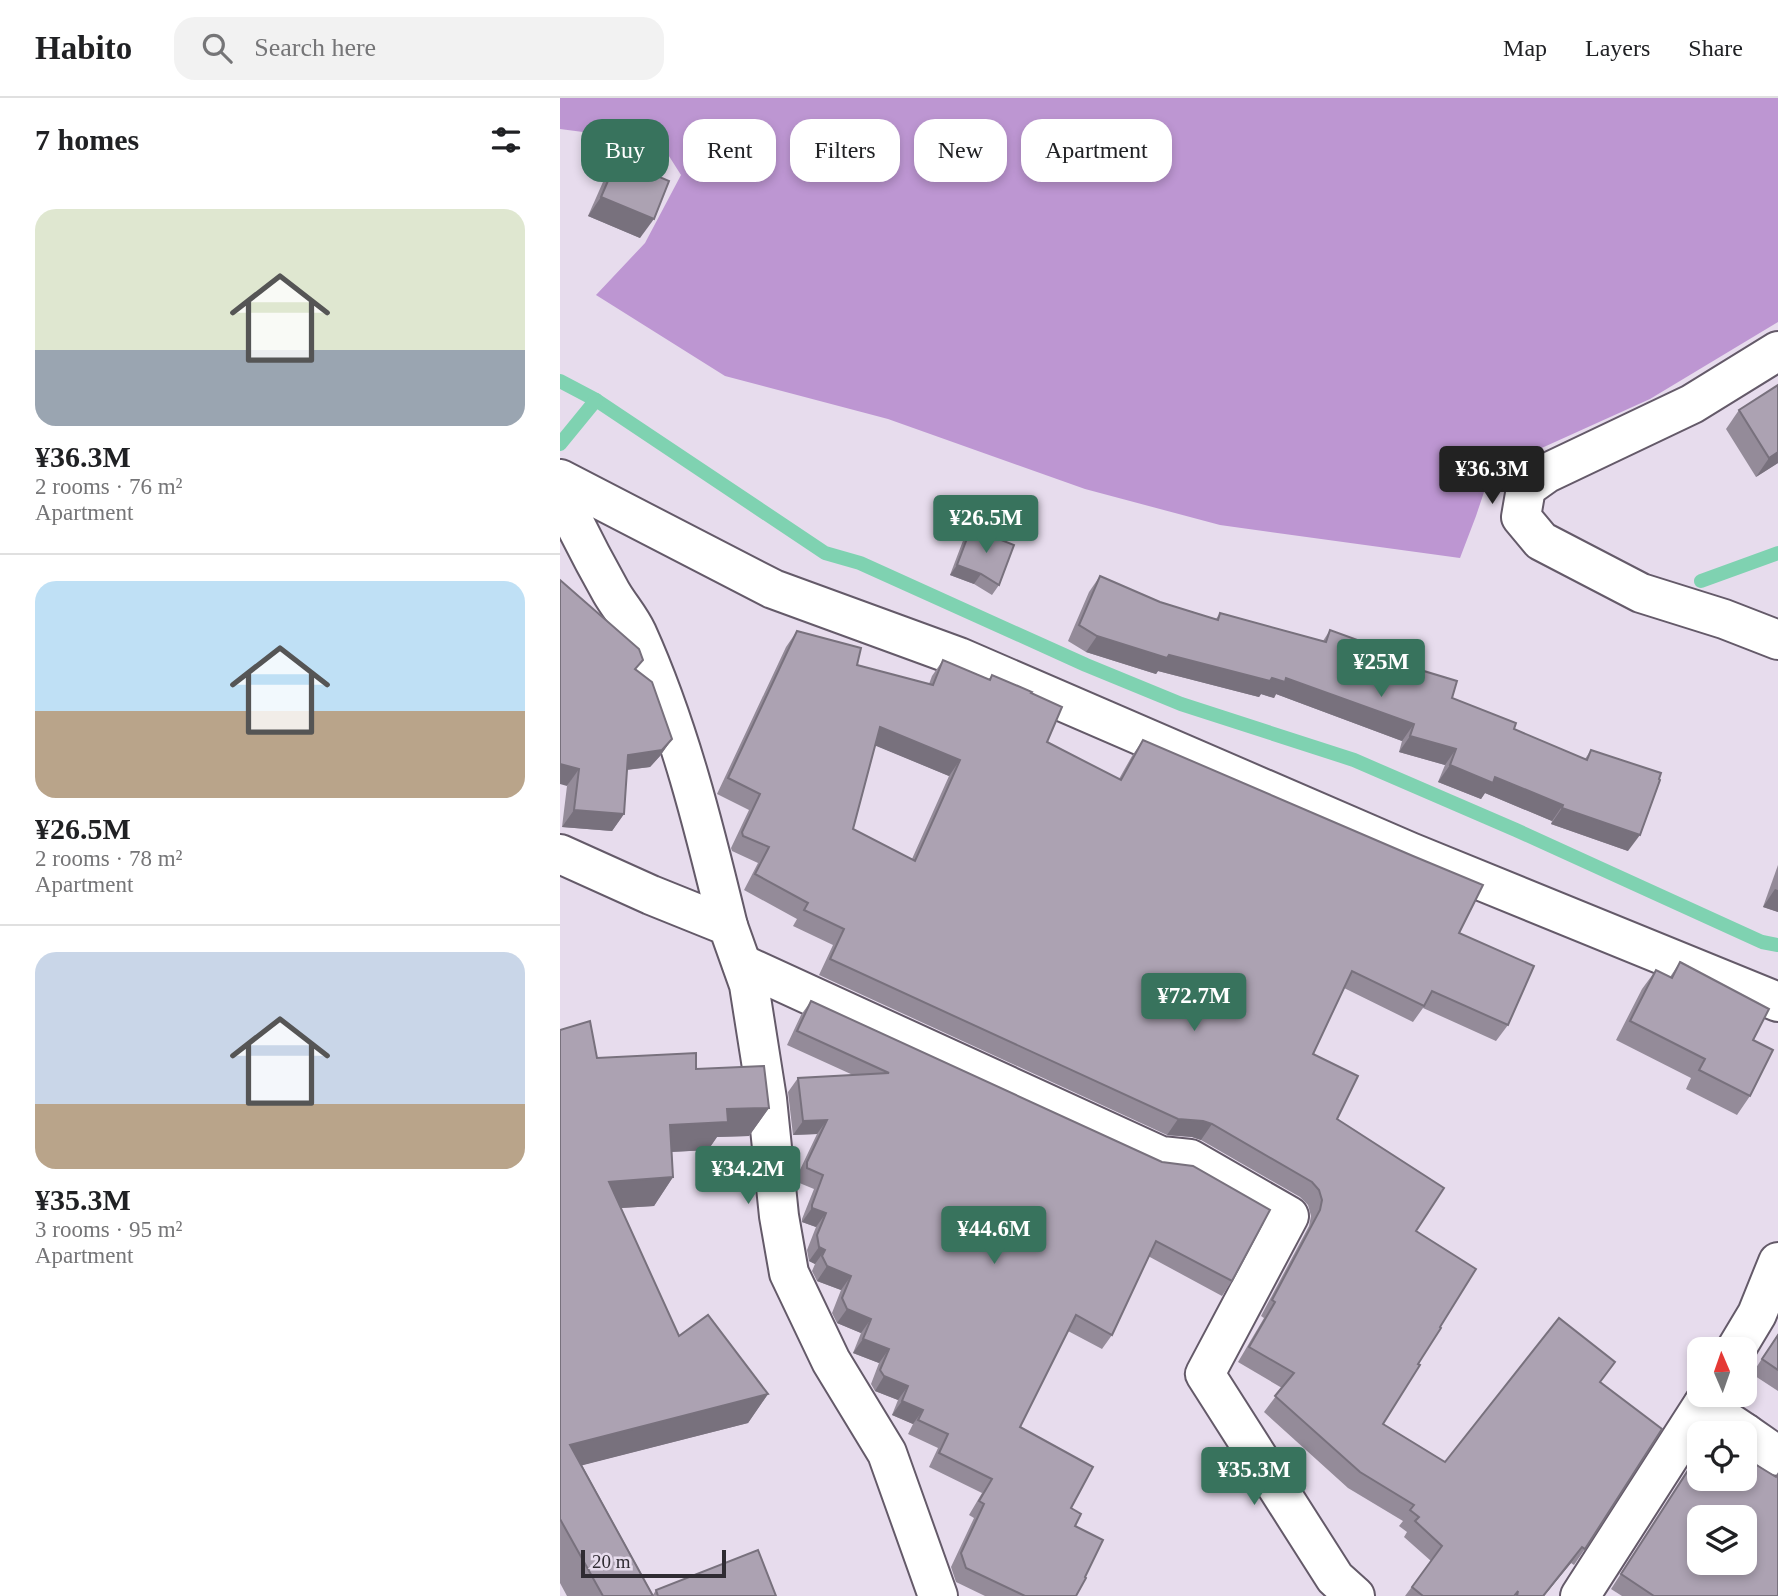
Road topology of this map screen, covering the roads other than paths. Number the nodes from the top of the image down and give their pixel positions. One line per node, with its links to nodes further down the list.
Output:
1 (1778, 351): 4 (street)
2 (560, 479): 8 (street)
3 (560, 493): 6 (street)
4 (1778, 640)
5 (560, 854): 6 (street)
6 (728, 926): 7 (street)
7 (742, 964): 16 (street); 17 (street)
8 (1778, 1002)
9 (1778, 1262): 10 (street)
10 (1743, 1337)
11 (1702, 1407): 18 (street)
12 (1714, 1407): 13 (street)
13 (1731, 1421)
14 (1757, 1441): 15 (street)
15 (1778, 1456)
16 (937, 1596)
17 (1355, 1596)
18 (1580, 1596)

